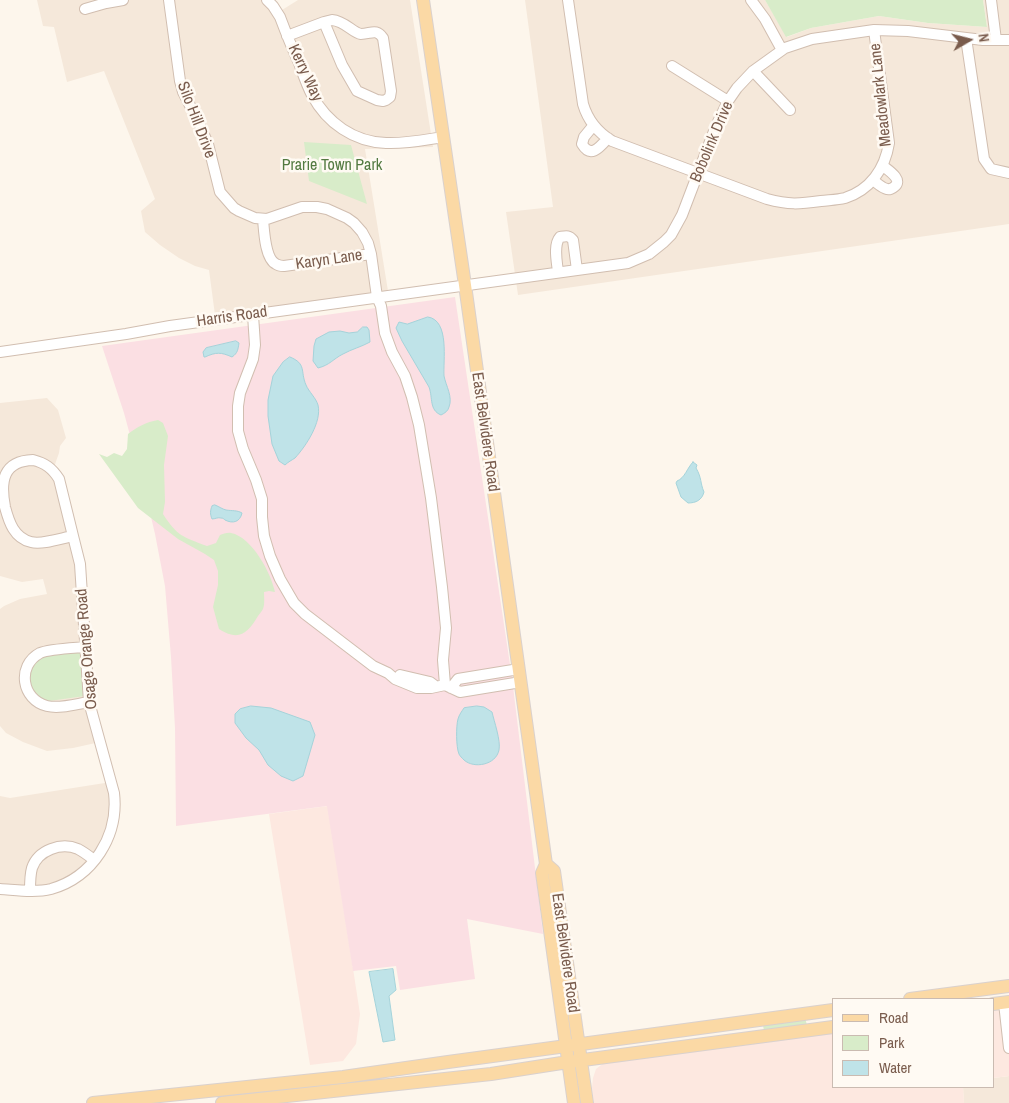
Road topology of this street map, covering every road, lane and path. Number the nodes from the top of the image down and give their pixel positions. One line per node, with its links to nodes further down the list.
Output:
1 (123, 0): 8 (street)
2 (168, 0): 27 (street, Silo Hill Drive)
3 (267, 0): 11 (street, Kerry Way)
4 (423, 0): 21 (main road, East Belvidere Road)
5 (568, 0): 20 (street)
6 (751, 0): 15 (street)
7 (991, 0): 13 (street)
8 (85, 10)
9 (324, 22): 9 (street); 11 (street)
10 (874, 30): 12 (street, Bobolink Drive); 15 (street, Bobolink Drive); 23 (street, Meadowlark Lane)
11 (288, 36): 21 (street, Kerry Way)
12 (966, 38): 13 (street, Bobolink Drive); 25 (street)
13 (996, 40): 14 (street, Bobolink Drive)
14 (1009, 40)
15 (782, 50): 17 (street, Bobolink Drive)
16 (672, 66): 18 (street)
17 (753, 71): 18 (street, Bobolink Drive); 19 (street)
18 (728, 101): 24 (street, Bobolink Drive)
19 (790, 110)
20 (593, 126): 22 (street, Meadowlark Lane); 22 (street)
21 (443, 137): 31 (main road, East Belvidere Road)
22 (608, 138): 24 (street, Meadowlark Lane)
23 (883, 166): 26 (street, Meadowlark Lane); 26 (street)
24 (698, 173): 26 (street, Meadowlark Lane); 29 (street, Bobolink Drive)
25 (1009, 173)
26 (873, 180)
27 (263, 218): 28 (street, Silo Hill Drive); 28 (street, Karyn Lane)
28 (371, 254): 32 (street, Silo Hill Drive)
29 (577, 270): 30 (street, Bobolink Drive); 30 (street)
30 (558, 272): 31 (street, Bobolink Drive)
31 (465, 285): 32 (street, Harris Road); 37 (main road, East Belvidere Road)
32 (378, 297): 33 (street, Harris Road); 39 (street, Silo Hill Drive)
33 (253, 315): 34 (street, Harris Road); 39 (street)
34 (0, 352)
35 (73, 536): 35 (street, Osage Orange Road); 36 (street, Osage Orange Road)
36 (85, 647): 40 (street, Osage Orange Road); 40 (street)
37 (519, 669): 38 (main road, East Belvidere Road); 39 (street)
38 (521, 682): 39 (street); 49 (main road, East Belvidere Road)
39 (444, 686)
40 (89, 702): 41 (street, Osage Orange Road)
41 (94, 860): 43 (street, Osage Orange Road); 43 (street)
42 (0, 889): 43 (street, Osage Orange Road)
43 (30, 891)
44 (1009, 986): 45 (main road)
45 (918, 998)
46 (1002, 1003): 50 (street)
47 (832, 1010): 49 (main road)
48 (832, 1026): 51 (main road)
49 (572, 1045): 51 (main road, East Belvidere Road); 52 (main road)
50 (1009, 1048)
51 (574, 1061): 53 (main road); 54 (main road); 55 (main road)
52 (93, 1103)
53 (222, 1103)
54 (574, 1103)
55 (587, 1103)

